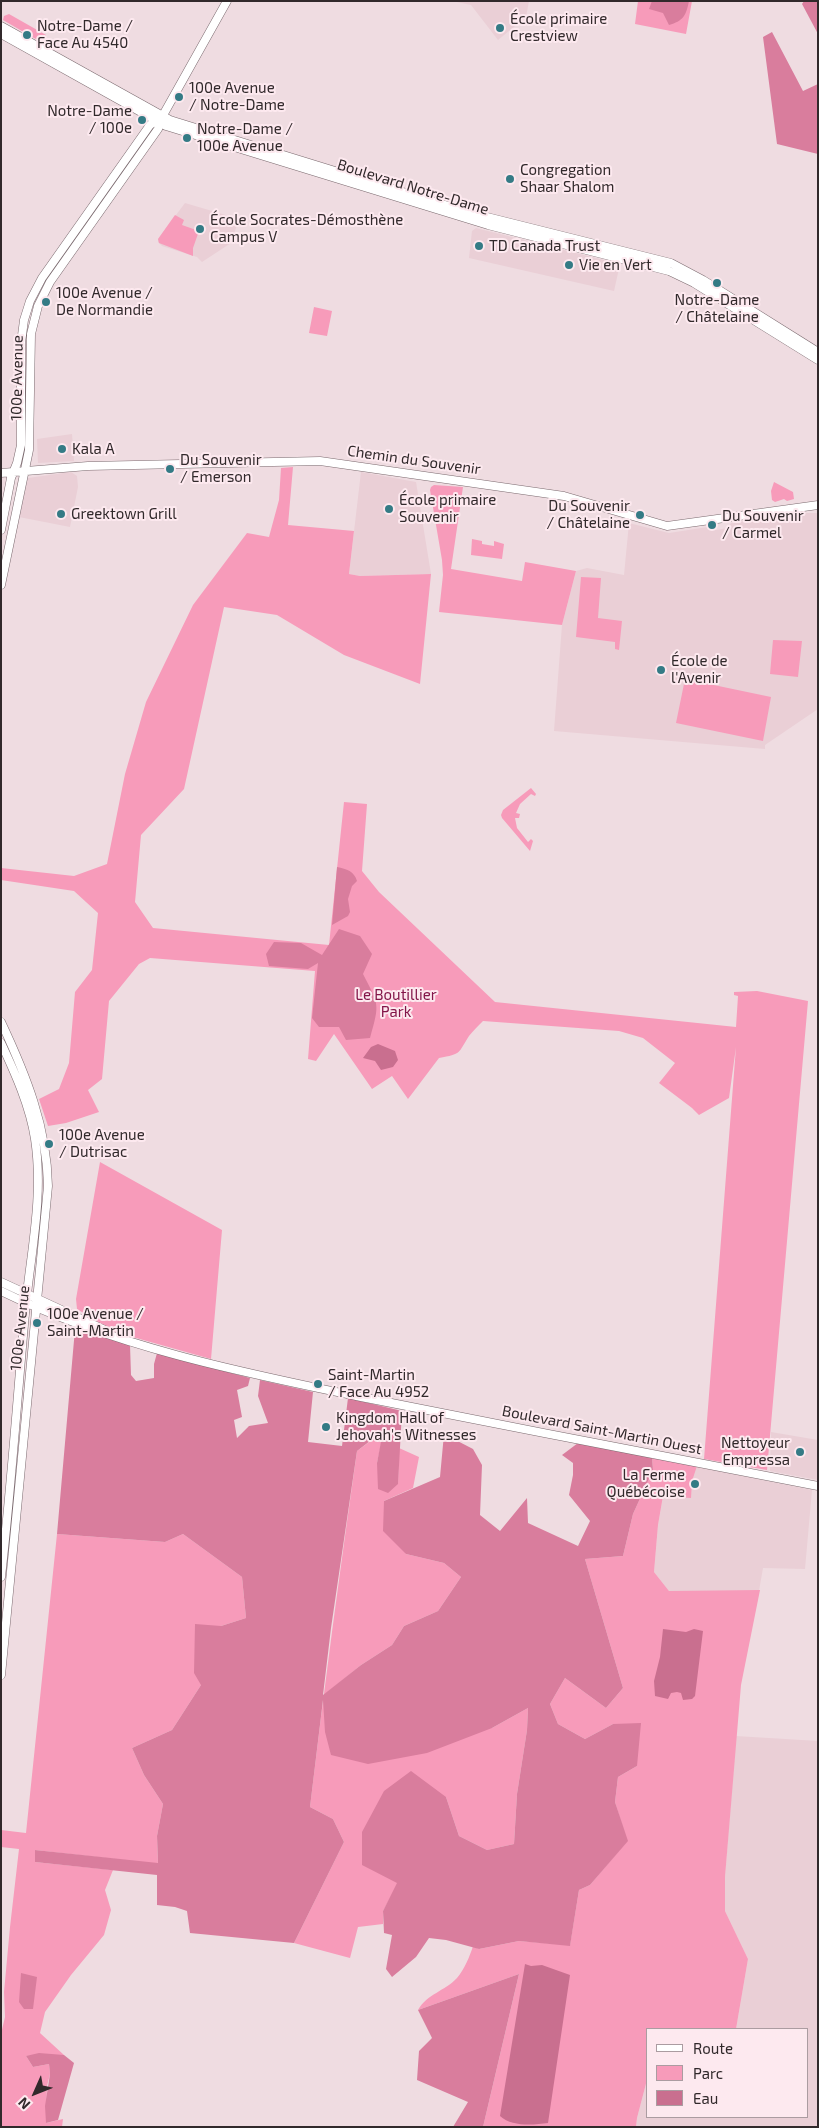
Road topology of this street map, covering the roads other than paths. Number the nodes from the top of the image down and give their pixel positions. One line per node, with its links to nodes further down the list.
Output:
1 (227, 1): 4 (street, 100e Avenue)
2 (1, 26): 4 (street, Boulevard Notre-Dame)
3 (1, 34): 4 (street, Boulevard Notre-Dame)
4 (159, 121): 5 (street, Boulevard Notre-Dame); 6 (street, Boulevard Notre-Dame); 7 (street, 100e Avenue); 8 (street, 100e Avenue)
5 (818, 352)
6 (818, 360)
7 (25, 471): 8 (street, Chemin du Souvenir); 10 (street, Chemin du Souvenir); 12 (street, 100e Avenue)
8 (14, 472): 9 (street, Chemin du Souvenir); 11 (street, 100e Avenue)
9 (1, 473)
10 (818, 505)
11 (1, 530)
12 (1, 585)
13 (1, 1022): 18 (street, 100e Avenue)
14 (1, 1043): 17 (street, 100e Avenue)
15 (1, 1282): 17 (street, Boulevard Saint-Martin Ouest)
16 (1, 1290): 17 (street, Boulevard Saint-Martin Ouest)
17 (26, 1299): 18 (street, Boulevard Saint-Martin Ouest); 19 (street, 100e Avenue)
18 (36, 1303): 20 (street, 100e Avenue); 21 (street, Boulevard Saint-Martin Ouest)
19 (5, 1479): 20 (street); 22 (street, 100e Avenue)
20 (18, 1480): 23 (street, 100e Avenue)
21 (818, 1486)
22 (1, 1577)
23 (1, 1675)

